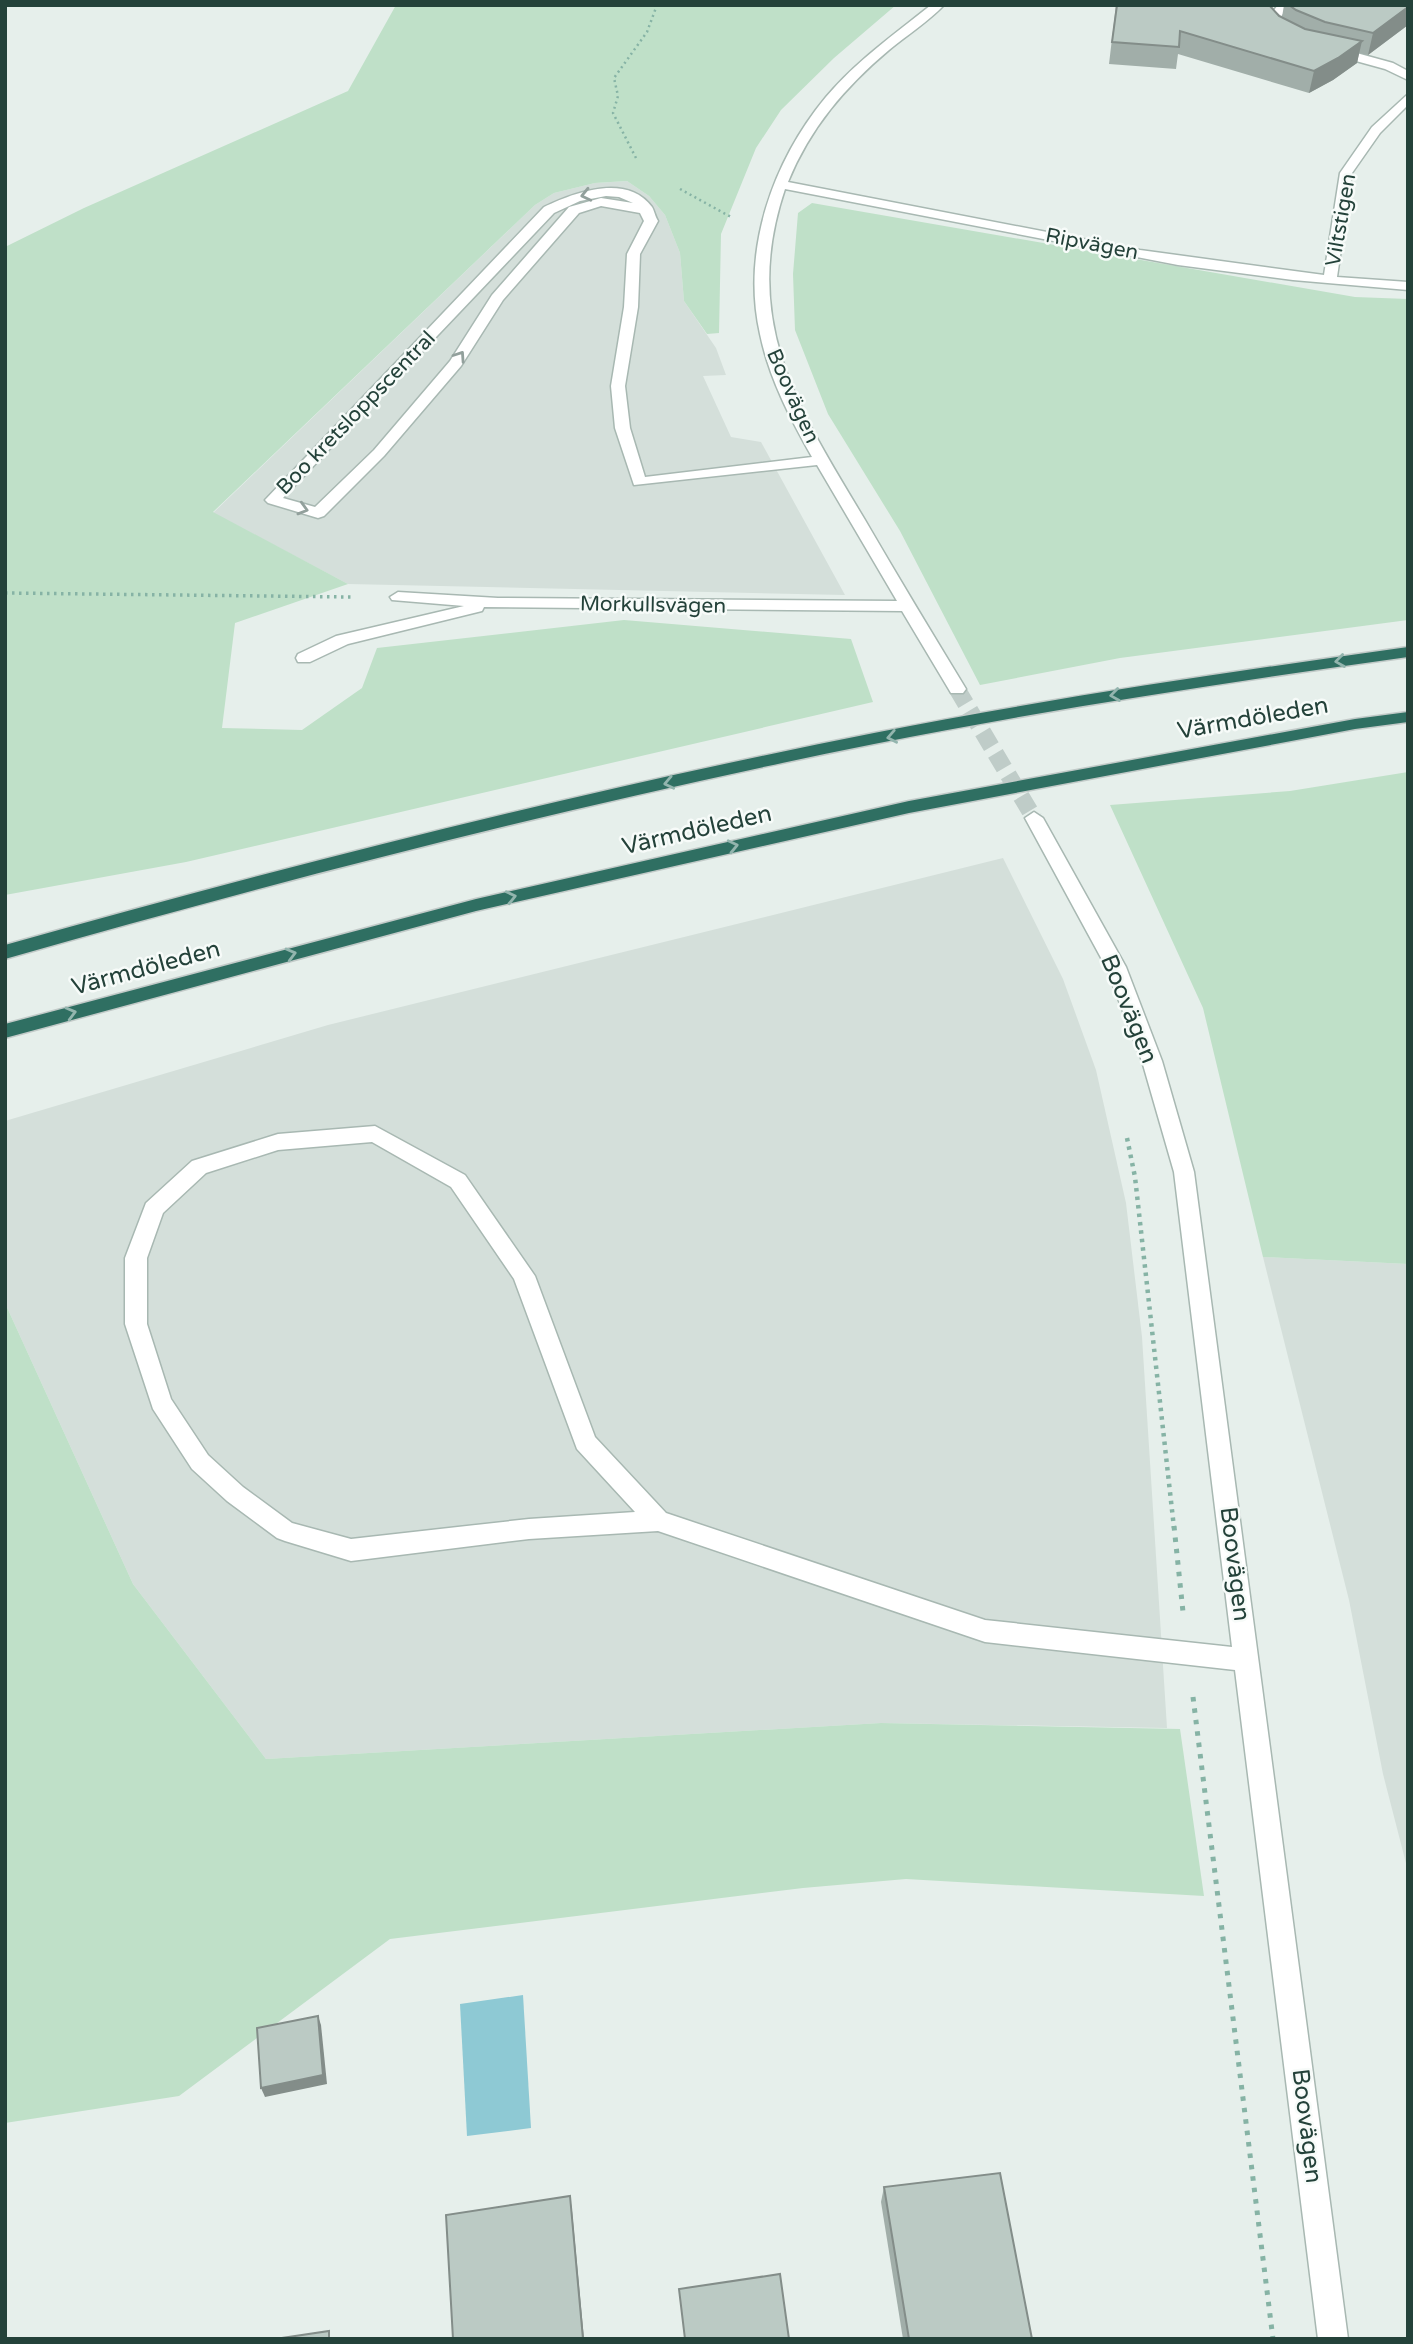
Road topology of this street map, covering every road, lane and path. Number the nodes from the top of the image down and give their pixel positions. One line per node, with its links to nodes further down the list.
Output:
1 (657, 5): 8 (path)
2 (938, 5): 9 (street, Boovägen)
3 (1284, 5): 4 (street)
4 (1298, 41)
5 (1322, 48): 6 (street)
6 (1408, 76)
7 (1408, 98): 13 (street, Viltstigen)
8 (639, 163)
9 (779, 184): 13 (street, Ripvägen); 15 (street, Boovägen)
10 (673, 185): 12 (path)
11 (648, 210): 11 (street, Boo kretsloppscentral, one-way to 11); 15 (street)
12 (734, 219)
13 (1330, 279): 14 (street, Ripvägen)
14 (1408, 286)
15 (822, 460): 19 (street, Boovägen)
16 (5, 593): 17 (path)
17 (398, 597): 18 (street, Morkullsvägen)
18 (498, 603): 19 (street, Morkullsvägen); 21 (street)
19 (907, 606): 22 (street, Boovägen)
20 (1408, 652): 25 (highway, Värmdöleden, one-way to 25)
21 (304, 658)
22 (957, 689)
23 (1408, 717): 26 (highway, Värmdöleden, one-way to 23)
24 (1034, 818): 30 (street, Boovägen)
25 (5, 952)
26 (5, 1031)
27 (1127, 1133): 29 (path)
28 (658, 1521): 28 (street); 29 (street)
29 (1188, 1652): 30 (street); 31 (path)
30 (1247, 1660): 32 (street, Boovägen)
31 (1273, 2339)
32 (1333, 2339)

